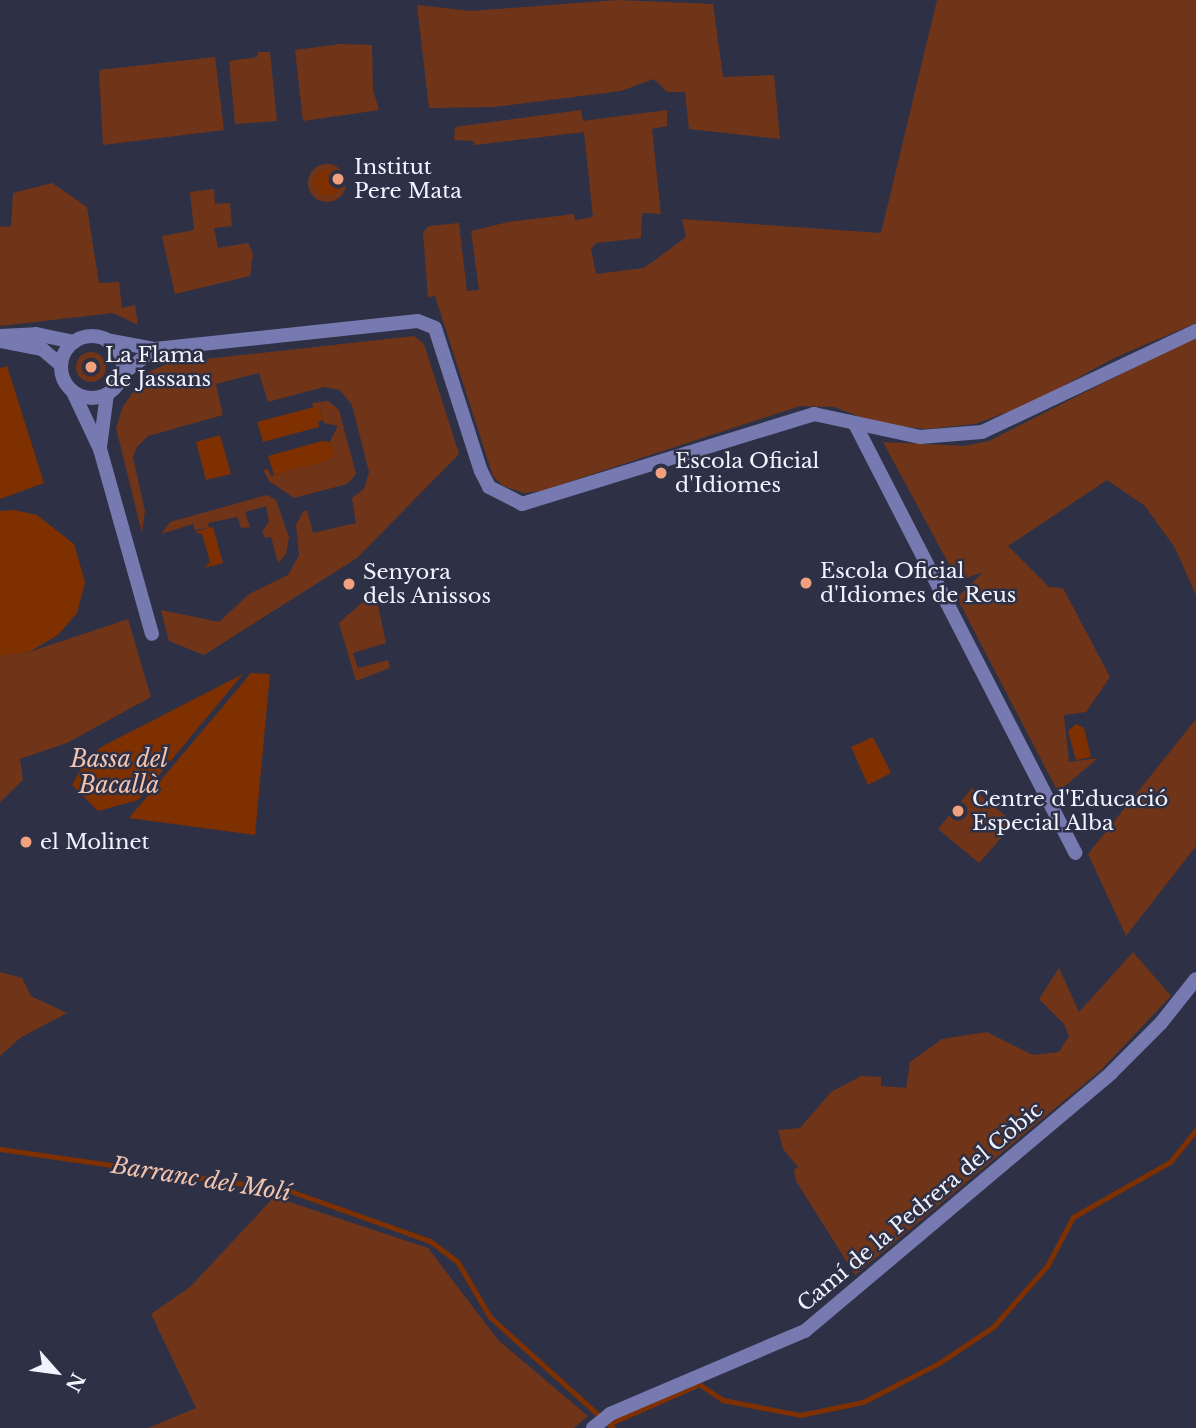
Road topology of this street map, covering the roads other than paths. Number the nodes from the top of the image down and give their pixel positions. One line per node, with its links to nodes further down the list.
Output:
1 (1196, 331): 10 (street)
2 (0, 339): 4 (street); 6 (street)
3 (106, 340): 4 (street); 5 (street); 7 (street)
4 (74, 342): 6 (street)
5 (155, 349): 7 (street); 10 (street)
6 (61, 365): 8 (street)
7 (122, 374): 9 (street)
8 (73, 392): 9 (street); 11 (street)
9 (107, 394): 11 (street)
10 (856, 426): 13 (street)
11 (100, 449): 12 (street)
12 (152, 634)
13 (1075, 853)
14 (1196, 979): 15 (street, Camí de la Pedrera del Còbic)
15 (593, 1428)

